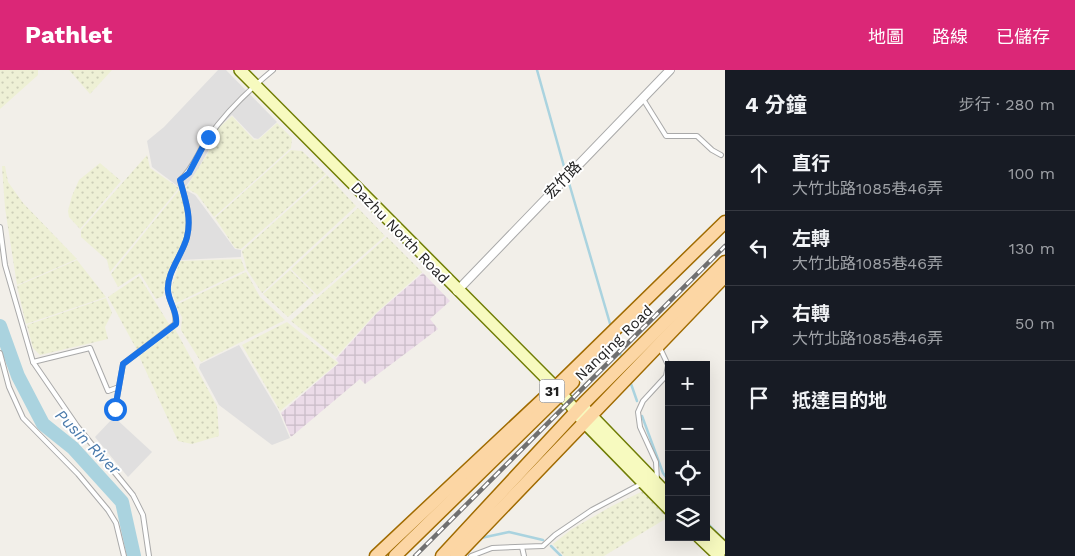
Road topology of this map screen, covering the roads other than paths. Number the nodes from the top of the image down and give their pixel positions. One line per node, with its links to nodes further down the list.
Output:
1 (240, 70): 4 (street, Dazhu North Road)
2 (273, 70): 4 (lane)
3 (670, 70): 5 (street, 宏竹路)
4 (254, 85): 12 (street, Dazhu North Road); 16 (lane)
5 (643, 99): 6 (lane); 12 (street, 宏竹路)
6 (721, 155)
7 (725, 222): 17 (main road, 31)
8 (0, 227): 15 (lane)
9 (725, 234): 17 (main road, Nanqing Road / 31)
10 (725, 262): 19 (main road, Nanqing Road / 31)
11 (725, 276): 13 (main road, 31)
12 (457, 291): 17 (street, Dazhu North Road)
13 (658, 344): 19 (main road, 31); 21 (lane)
14 (0, 354): 28 (lane)
15 (33, 362): 16 (lane); 29 (lane)
16 (119, 387): 18 (lane)
17 (558, 391): 19 (street, Dazhu North Road); 30 (main road, 31); 31 (main road, Nanqing Road / 31)
18 (115, 409)
19 (583, 414): 20 (street, Dazhu North Road); 32 (main road, Nanqing Road / 31); 33 (main road)
20 (645, 480): 21 (street, Dazhu North Road); 23 (street, Dazhu North Road); 26 (lane)
21 (658, 485): 22 (street, Dazhu North Road)
22 (665, 492)
23 (665, 504)
24 (710, 535): 27 (street)
25 (703, 541): 36 (street)
26 (522, 547): 34 (lane); 35 (lane)
27 (725, 549)
28 (124, 556)
29 (149, 556)
30 (376, 556)
31 (395, 556)
32 (442, 556)
33 (456, 556)
34 (471, 556)
35 (524, 556)
36 (719, 556)

